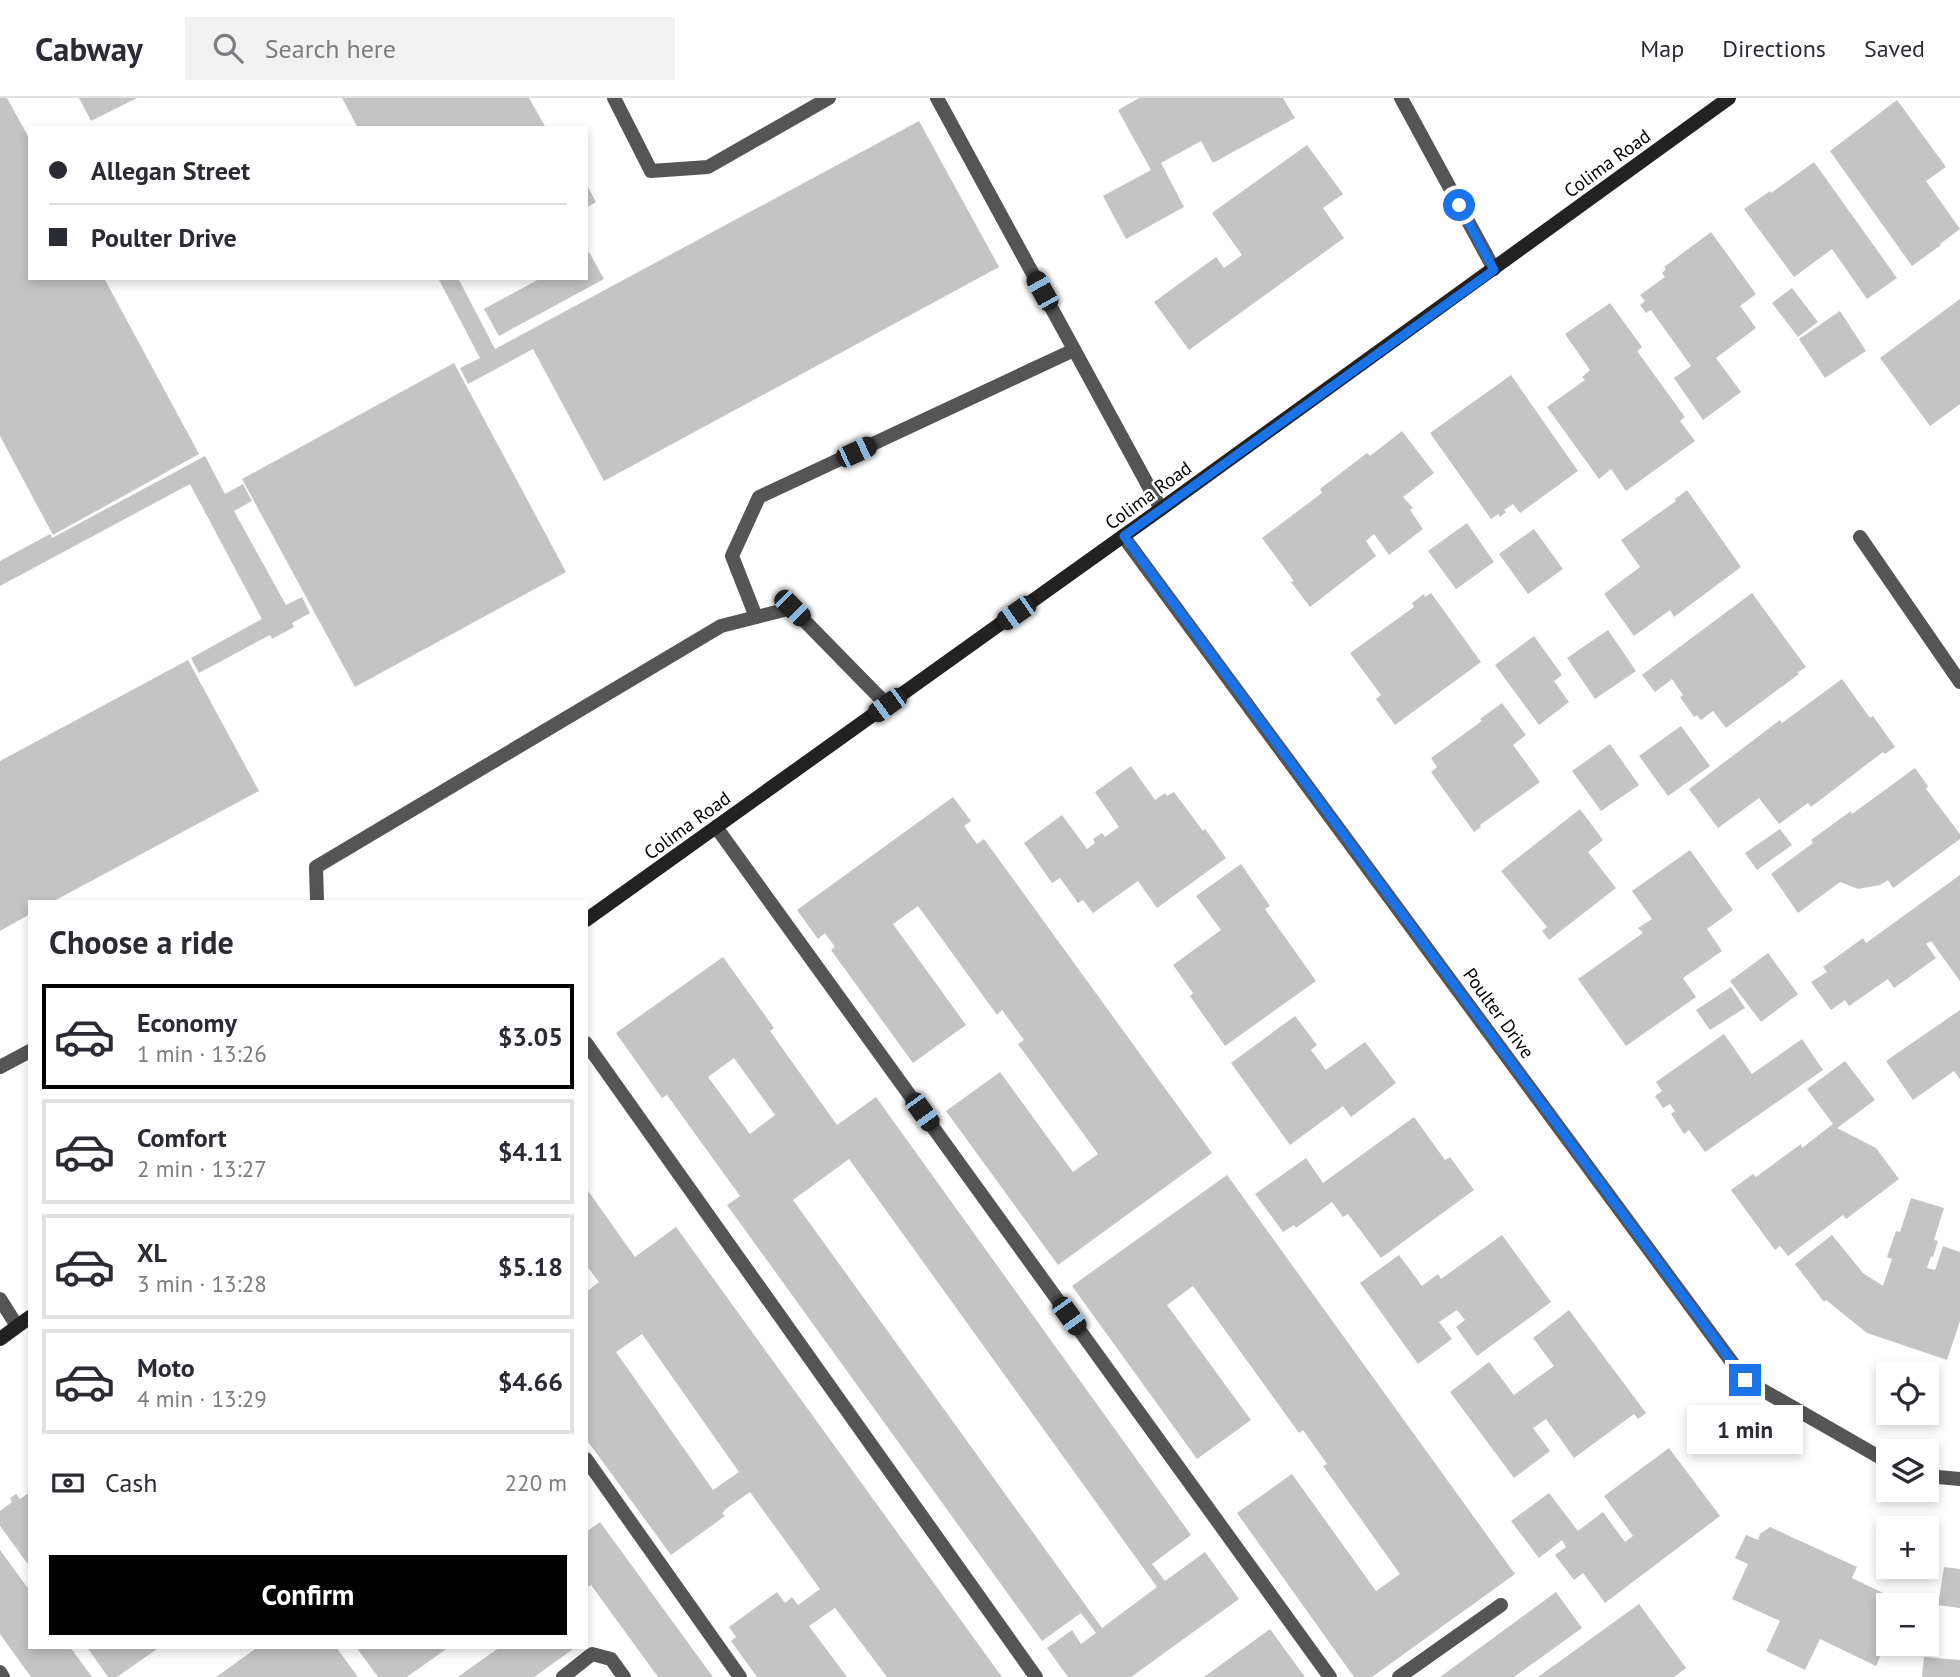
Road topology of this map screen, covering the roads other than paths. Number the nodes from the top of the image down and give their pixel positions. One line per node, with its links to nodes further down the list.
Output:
1 (614, 98): 2 (street)
2 (829, 98)
3 (937, 98): 7 (street)
4 (1401, 98): 6 (street)
5 (1730, 98): 6 (main road, Colima Road)
6 (1494, 270): 8 (main road, Colima Road)
7 (1074, 349): 8 (street); 11 (street)
8 (1161, 509): 9 (main road, Colima Road)
9 (1124, 536): 13 (main road, Colima Road); 24 (street, Poulter Drive)
10 (1860, 537): 12 (street)
11 (756, 617): 13 (street); 15 (street)
12 (1960, 682)
13 (887, 705): 14 (main road, Colima Road)
14 (716, 827): 16 (main road, Colima Road); 35 (street)
15 (317, 900)
16 (588, 919)
17 (588, 1046): 34 (street)
18 (28, 1052): 19 (street)
19 (0, 1067)
20 (0, 1299): 22 (street)
21 (28, 1318): 22 (main road)
22 (17, 1326): 23 (main road)
23 (0, 1339)
24 (1876, 1455)
25 (588, 1463): 33 (street)
26 (1939, 1477): 27 (street)
27 (1960, 1479)
28 (1501, 1605): 36 (street)
29 (0, 1672): 30 (street)
30 (4, 1677)
31 (563, 1677): 32 (street)
32 (624, 1677)
33 (740, 1677)
34 (1036, 1677)
35 (1330, 1677)
36 (1399, 1677)

